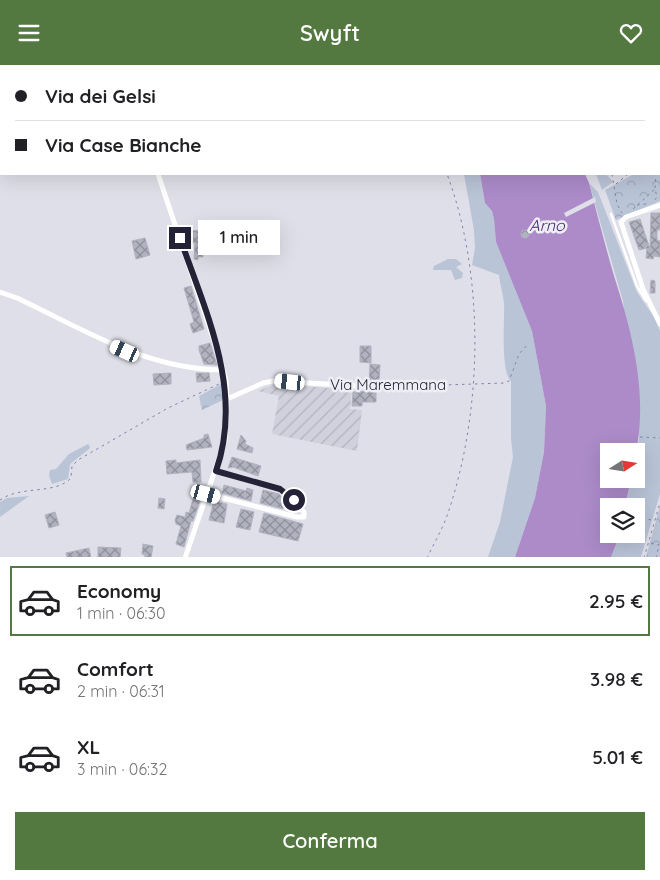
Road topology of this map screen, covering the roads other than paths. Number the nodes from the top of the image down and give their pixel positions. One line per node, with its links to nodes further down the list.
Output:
1 (158, 175): 8 (street)
2 (660, 205): 5 (street)
3 (612, 214): 5 (lane)
4 (0, 292): 8 (street)
5 (652, 306): 6 (street); 7 (street)
6 (660, 315)
7 (660, 324)
8 (223, 370): 10 (street)
9 (380, 387): 10 (street, Via Maremmana)
10 (227, 399): 11 (street)
11 (216, 471): 12 (street); 12 (street)
12 (206, 494): 13 (street)
13 (185, 557)

